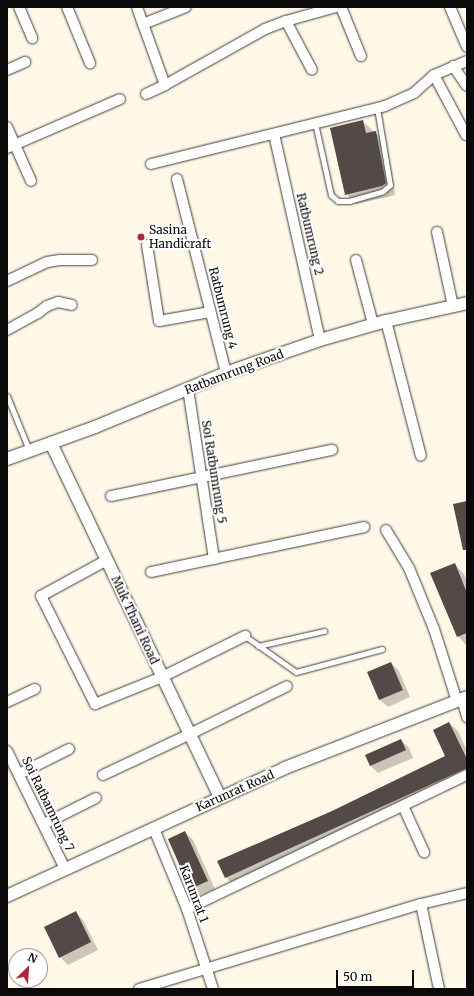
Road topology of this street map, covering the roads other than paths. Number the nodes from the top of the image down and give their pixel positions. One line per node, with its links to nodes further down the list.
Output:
1 (19, 7): 10 (street)
2 (67, 7): 15 (street)
3 (137, 7): 9 (street)
4 (186, 7): 9 (street)
5 (336, 7): 8 (street)
6 (340, 7): 12 (street)
7 (450, 7): 11 (street)
8 (286, 21): 18 (street); 20 (street)
9 (143, 24): 20 (street)
10 (32, 38)
11 (467, 47)
12 (361, 56)
13 (467, 61): 16 (street)
14 (25, 62): 17 (street)
15 (90, 63)
16 (453, 66): 19 (street); 21 (street)
17 (7, 70)
18 (312, 70)
19 (434, 75): 24 (street); 28 (street)
20 (165, 85): 22 (street)
21 (467, 86)
22 (146, 94)
23 (120, 99): 29 (street)
24 (377, 108): 25 (street); 25 (lane)
25 (316, 124): 27 (street)
26 (7, 127): 29 (street)
27 (274, 134): 30 (street); 45 (street, Ratbumrung 2)
28 (466, 135)
29 (11, 146): 32 (street)
30 (151, 164)
31 (177, 179): 41 (street, Ratbumrung 4)
32 (31, 181)
33 (437, 232): 40 (street)
34 (147, 244): 41 (street)
35 (92, 260): 37 (street)
36 (356, 260): 43 (street)
37 (7, 281)
38 (467, 303): 40 (street, Ratbamrung Road)
39 (72, 305): 44 (street)
40 (454, 306): 42 (street, Ratbamrung Road)
41 (210, 312): 46 (street, Ratbumrung 4)
42 (386, 321): 43 (street, Ratbamrung Road); 52 (street)
43 (373, 324): 45 (street, Ratbamrung Road)
44 (7, 330)
45 (320, 340): 46 (street, Ratbamrung Road)
46 (226, 373): 47 (street, Ratbamrung Road)
47 (188, 389): 49 (street, Ratbamrung Road); 54 (street, Soi Ratbumrung 5)
48 (7, 396): 51 (lane)
49 (51, 443): 51 (street, Ratbamrung Road); 59 (street, Muk Thani Road)
50 (332, 450): 54 (street)
51 (30, 451): 53 (street, Ratbamrung Road)
52 (421, 456)
53 (7, 459)
54 (201, 477): 55 (street); 58 (street, Soi Ratbumrung 5)
55 (111, 496)
56 (364, 527): 58 (street)
57 (386, 530): 68 (street)
58 (214, 558): 60 (street)
59 (107, 560): 65 (street, Muk Thani Road); 65 (street)
60 (151, 572)
61 (324, 631): 63 (lane)
62 (245, 636): 63 (lane); 65 (street)
63 (258, 646): 64 (lane)
64 (382, 648)
65 (162, 677): 71 (street, Muk Thani Road)
66 (287, 686): 71 (street)
67 (35, 689): 69 (street)
68 (462, 699): 70 (street); 77 (street, Karunrat Road)
69 (7, 702)
70 (467, 717)
71 (190, 734): 75 (street); 77 (street, Muk Thani Road)
72 (69, 750): 74 (street)
73 (7, 751): 74 (street, Soi Ratbamrung 7)
74 (19, 774): 80 (street, Soi Ratbamrung 7)
75 (103, 775)
76 (467, 776): 79 (street)
77 (220, 797): 81 (street, Karunrat Road)
78 (96, 798): 80 (street)
79 (403, 806): 82 (street); 87 (street)
80 (44, 824): 83 (street, Soi Ratbamrung 7)
81 (154, 829): 83 (street, Karunrat Road); 87 (street, Karunrat 1)
82 (424, 852)
83 (65, 869): 85 (street, Karunrat Road)
84 (467, 893): 86 (street)
85 (7, 896)
86 (420, 904): 88 (street); 91 (street)
87 (187, 910): 88 (street, Karunrat 1)
88 (206, 969): 89 (street); 90 (street, Karunrat 1)
89 (139, 989)
90 (213, 989)
91 (440, 989)

